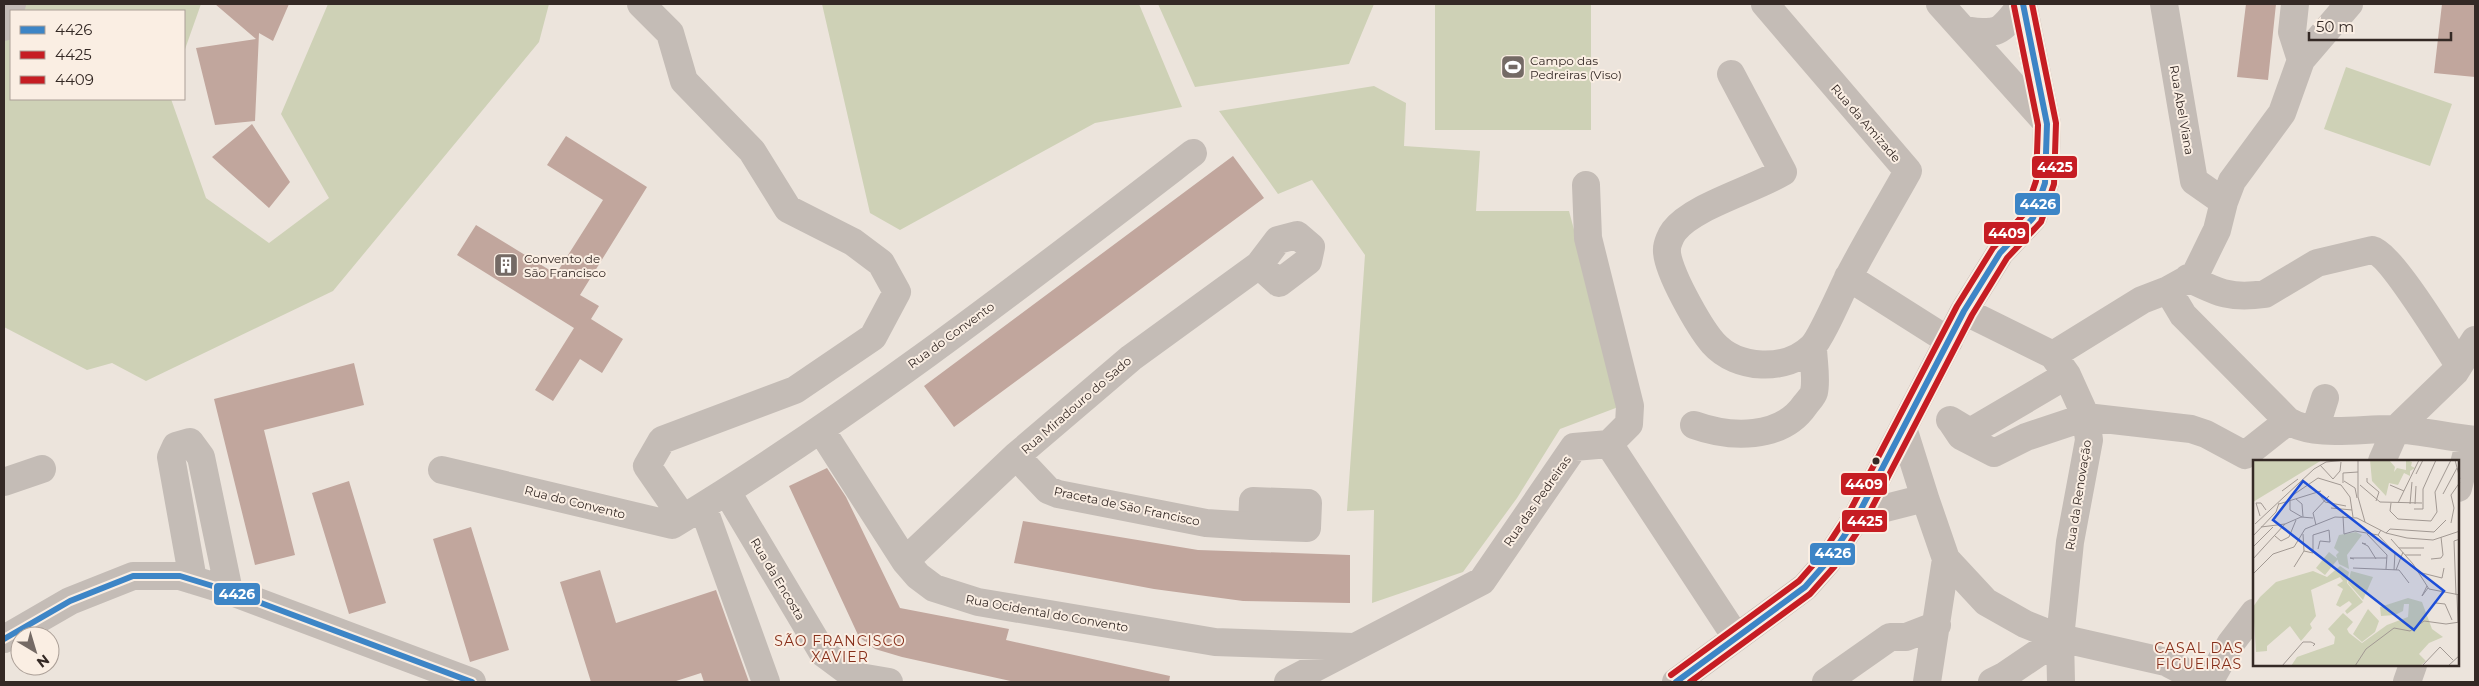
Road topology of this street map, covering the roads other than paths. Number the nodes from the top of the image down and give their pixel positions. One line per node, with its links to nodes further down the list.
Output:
1 (12, 4): 9 (street)
2 (641, 4): 46 (street)
3 (1765, 4): 18 (street, Rua da Amizade)
4 (1940, 4): 10 (street)
5 (2022, 4): 10 (street); 13 (street)
6 (2164, 4): 16 (street, Rua Abel Viana)
7 (2295, 4): 11 (street)
8 (2349, 4): 11 (street)
9 (4, 27)
10 (1964, 30): 13 (street)
11 (2301, 60): 16 (street)
12 (1731, 74): 23 (street)
13 (2047, 124): 20 (street)
14 (1193, 154): 34 (street, Rua do Convento)
15 (1586, 185): 37 (street)
16 (2224, 202): 19 (street)
17 (1259, 264): 38 (street, Rua Miradouro do Sado)
18 (1848, 278): 22 (street); 23 (street)
19 (2178, 284): 24 (street); 25 (street); 30 (street)
20 (1964, 311): 22 (street); 24 (street)
21 (2475, 340): 25 (street)
22 (1949, 341): 27 (street)
23 (1813, 346): 31 (street)
24 (2060, 365): 28 (street, Rua da Renovação); 29 (street)
25 (2459, 365): 33 (street)
26 (2325, 398): 35 (street)
27 (1916, 403): 29 (street); 32 (street)
28 (2086, 417): 29 (street); 30 (street); 56 (street, Rua da Renovação)
29 (1951, 421)
30 (2288, 421): 35 (street)
31 (1694, 425)
32 (1903, 428): 45 (street); 47 (street)
33 (2396, 429): 35 (street); 36 (street); 39 (street)
34 (821, 430): 44 (street, Rua do Convento); 50 (street, Rua Ocidental do Convento)
35 (2315, 430)
36 (2472, 440): 43 (street)
37 (1609, 444): 55 (street); 58 (street, Rua das Pedreiras)
38 (1016, 456): 48 (street, Praceta de São Francisco); 50 (street, Rua Miradouro do Sado)
39 (2382, 460)
40 (42, 469): 42 (street)
41 (442, 470): 46 (street, Rua do Convento)
42 (4, 482)
43 (2459, 485)
44 (727, 492): 46 (street, Rua do Convento); 63 (street, Rua da Encosta)
45 (1925, 498): 47 (street); 49 (street)
46 (693, 513): 62 (street)
47 (1858, 515): 55 (street)
48 (1252, 526)
49 (1946, 559): 54 (street); 56 (street)
50 (905, 561): 58 (street, Rua Ocidental do Convento)
51 (193, 580): 52 (street); 52 (street); 57 (street)
52 (230, 591): 60 (street)
53 (2253, 614): 71 (street)
54 (1937, 625): 66 (street); 67 (street)
55 (1736, 637): 65 (street)
56 (2060, 638): 68 (street); 69 (street, Rua da Renovação); 70 (street)
57 (4, 639)
58 (1355, 647): 64 (street)
59 (2413, 666): 72 (street)
60 (440, 677): 61 (street)
61 (472, 682)
62 (766, 682)
63 (889, 682)
64 (1288, 682)
65 (1676, 682)
66 (1826, 682)
67 (1927, 682)
68 (1992, 682)
69 (2061, 682)
70 (2204, 682)
71 (2209, 682)
72 (2407, 682)

